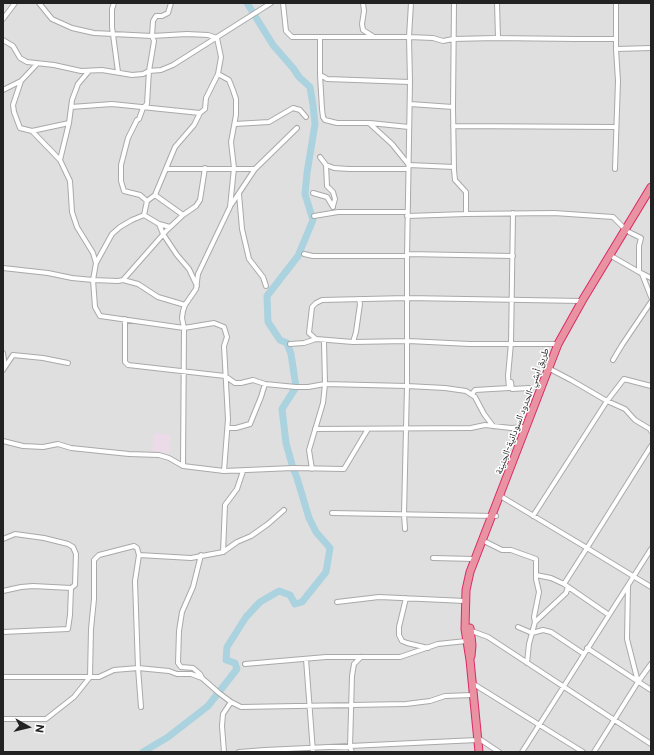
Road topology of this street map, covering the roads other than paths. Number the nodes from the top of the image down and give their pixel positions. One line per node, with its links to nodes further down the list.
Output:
1 (15, 3): 12 (street)
2 (39, 3): 13 (street)
3 (114, 3): 13 (street)
4 (171, 3): 14 (street)
5 (271, 3): 17 (street)
6 (283, 3): 15 (street)
7 (363, 3): 18 (street)
8 (411, 3): 16 (street)
9 (454, 3): 20 (street)
10 (497, 3): 19 (street)
11 (616, 3): 21 (street)
12 (3, 19)
13 (113, 34): 14 (street); 28 (street)
14 (152, 36): 17 (street); 27 (street)
15 (320, 37): 18 (street); 30 (street)
16 (409, 37): 18 (street); 20 (street); 32 (street)
17 (217, 38): 27 (street); 29 (street)
18 (374, 38)
19 (498, 38): 20 (street); 21 (street)
20 (453, 39): 36 (street)
21 (616, 39): 23 (street)
22 (3, 40): 25 (street)
23 (616, 48): 24 (street); 45 (street)
24 (651, 48)
25 (37, 64): 26 (street); 31 (street)
26 (89, 71): 28 (street); 35 (street)
27 (149, 71): 28 (street); 37 (street)
28 (118, 72)
29 (218, 74): 38 (street); 42 (street)
30 (320, 75): 32 (street); 41 (street)
31 (21, 81): 33 (street); 47 (street)
32 (410, 82): 34 (street)
33 (3, 90)
34 (410, 104): 36 (street); 44 (street)
35 (71, 107): 37 (street); 40 (street)
36 (453, 107): 43 (street)
37 (143, 108): 38 (street); 63 (street)
38 (200, 113): 55 (street)
39 (306, 117): 42 (street)
40 (69, 123): 47 (street); 49 (street)
41 (369, 123): 44 (street); 52 (street)
42 (235, 124): 54 (street)
43 (453, 126): 45 (street); 51 (street)
44 (409, 127): 52 (street)
45 (616, 127): 57 (street)
46 (297, 128): 56 (street)
47 (32, 132): 49 (street)
48 (320, 157): 50 (street)
49 (60, 160): 81 (street)
50 (326, 165): 52 (street); 64 (street)
51 (454, 166): 52 (street); 69 (street)
52 (408, 167): 68 (street)
53 (205, 168): 54 (street); 55 (street); 70 (street)
54 (234, 168): 56 (street); 65 (street)
55 (166, 169): 61 (street)
56 (255, 169): 60 (street)
57 (615, 169)
58 (651, 187): 75 (highway, طريق أبشي-الحدود السودانية-الجنينة)
59 (313, 193): 64 (street)
60 (238, 194): 65 (street); 87 (street)
61 (155, 195): 63 (street); 70 (street)
62 (651, 195): 75 (highway)
63 (147, 201): 71 (street)
64 (333, 206): 66 (street)
65 (230, 207): 88 (street)
66 (338, 212): 68 (street); 72 (street)
67 (513, 213): 69 (street); 75 (street); 79 (street)
68 (407, 214): 69 (street); 78 (street)
69 (466, 214)
70 (183, 215): 74 (street)
71 (144, 216): 73 (street); 81 (street)
72 (314, 216)
73 (159, 224): 74 (street); 76 (street)
74 (170, 227): 76 (street)
75 (627, 230): 80 (highway); 83 (street); 93 (highway, طريق أبشي-الحدود السودانية-الجنينة)
76 (163, 234): 86 (street); 88 (street)
77 (304, 254): 78 (street)
78 (407, 255): 79 (street); 90 (street)
79 (513, 256): 92 (street)
80 (613, 257): 83 (street); 98 (highway)
81 (96, 263): 85 (street)
82 (3, 268): 85 (street)
83 (640, 273): 84 (street); 89 (street)
84 (651, 278)
85 (93, 280): 86 (street); 96 (street)
86 (123, 280): 95 (street)
87 (266, 286)
88 (197, 287): 95 (street)
89 (651, 297)
90 (407, 298): 91 (street); 92 (street); 100 (street)
91 (359, 299): 99 (street); 102 (street)
92 (512, 299): 93 (street); 103 (street)
93 (582, 301): 98 (highway, طريق أبشي-الحدود السودانية-الجنينة)
94 (651, 302): 107 (street)
95 (185, 305): 97 (street)
96 (125, 319): 97 (street); 112 (street)
97 (184, 328): 112 (street); 113 (street)
98 (568, 329): 105 (highway, طريق أبشي-الحدود السودانية-الجنينة); 111 (highway)
99 (316, 339): 102 (street); 104 (street)
100 (408, 341): 102 (street); 103 (street); 116 (street)
101 (324, 342): 115 (street)
102 (353, 342)
103 (511, 343): 105 (street); 108 (street)
104 (290, 344)
105 (558, 344): 111 (highway, طريق أبشي-الحدود السودانية-الجنينة)
106 (3, 353): 110 (street)
107 (613, 360)
108 (510, 361): 118 (street); 119 (street)
109 (68, 363): 110 (street)
110 (4, 369)
111 (550, 369): 120 (highway, طريق أبشي-الحدود السودانية-الجنينة); 121 (street)
112 (183, 371): 113 (street); 131 (street)
113 (225, 376): 114 (street); 124 (street)
114 (265, 384): 115 (street); 124 (street)
115 (325, 384): 116 (street); 125 (street)
116 (407, 386): 119 (street); 127 (street)
117 (651, 386): 121 (street)
118 (529, 388)
119 (472, 394): 122 (street)
120 (538, 400): 123 (highway, طريق أبشي-الحدود السودانية-الجنينة); 135 (highway)
121 (607, 400): 128 (street); 140 (street)
122 (493, 426): 123 (street); 127 (street)
123 (526, 427): 139 (highway, طريق أبشي-الحدود السودانية-الجنينة)
124 (228, 428): 133 (street)
125 (315, 428): 126 (street); 132 (street)
126 (368, 429): 127 (street); 132 (street)
127 (406, 429): 138 (street)
128 (651, 431)
129 (3, 441): 131 (street)
130 (651, 446): 144 (street)
131 (183, 466): 133 (street)
132 (312, 469): 134 (street)
133 (224, 471): 134 (street)
134 (244, 471): 146 (street)
135 (502, 497): 139 (highway); 140 (street)
136 (284, 510): 146 (street)
137 (332, 513): 138 (street)
138 (404, 514): 139 (street); 141 (street)
139 (494, 516): 143 (highway); 150 (highway, طريق أبشي-الحدود السودانية-الجنينة)
140 (533, 516): 144 (street)
141 (405, 529)
142 (3, 539): 156 (street)
143 (486, 542): 151 (street); 159 (highway)
144 (587, 548): 152 (street); 154 (street)
145 (651, 549): 152 (street)
146 (222, 552): 148 (street)
147 (139, 555): 148 (street); 177 (street); 179 (street)
148 (201, 556): 180 (street)
149 (433, 558): 150 (street)
150 (475, 559): 159 (highway, طريق أبشي-الحدود السودانية-الجنينة)
151 (536, 575): 154 (street); 162 (street)
152 (634, 576): 153 (street); 155 (street)
153 (628, 585): 161 (street); 181 (street)
154 (566, 586): 161 (street); 162 (street)
155 (651, 587)
156 (71, 588): 157 (street); 165 (street)
157 (3, 591)
158 (406, 598): 159 (street); 160 (street); 168 (street)
159 (467, 601): 164 (highway, طريق أبشي-الحدود السودانية-الجنينة)
160 (338, 602)
161 (609, 614): 169 (street)
162 (535, 622): 166 (street)
163 (518, 627): 166 (street)
164 (467, 629): 167 (highway, طريق أبشي-الحدود السودانية-الجنينة); 173 (highway); 175 (street)
165 (3, 632)
166 (532, 633): 170 (street); 175 (street)
167 (466, 641): 168 (street); 173 (highway, طريق أبشي-الحدود السودانية-الجنينة)
168 (428, 648): 171 (street)
169 (587, 648): 170 (street); 181 (street)
170 (584, 654): 183 (street)
171 (361, 658): 172 (street); 187 (street)
172 (306, 659): 174 (street); 188 (street)
173 (470, 660): 182 (highway)
174 (245, 664)
175 (527, 664): 183 (street)
176 (651, 664): 181 (street)
177 (138, 668): 179 (street); 180 (street); 189 (street)
178 (3, 677): 179 (street)
179 (90, 677): 190 (street)
180 (202, 678): 186 (street)
181 (638, 682): 184 (street); 191 (street)
182 (472, 683): 185 (highway); 192 (street)
183 (563, 686): 191 (street); 192 (street)
184 (651, 690)
185 (473, 695): 187 (street); 193 (highway)
186 (231, 702): 188 (street); 197 (street)
187 (351, 704): 188 (street); 195 (street)
188 (309, 705): 196 (street)
189 (141, 707)
190 (3, 719)
191 (614, 720): 194 (street); 204 (street)
192 (540, 724): 202 (street); 203 (street)
193 (477, 739): 195 (street); 200 (highway); 201 (street)
194 (651, 744)
195 (350, 747): 196 (street); 199 (street)
196 (313, 750): 198 (street)
197 (224, 752)
198 (239, 752)
199 (352, 752)
200 (478, 752)
201 (499, 752)
202 (522, 752)
203 (583, 752)
204 (594, 752)

